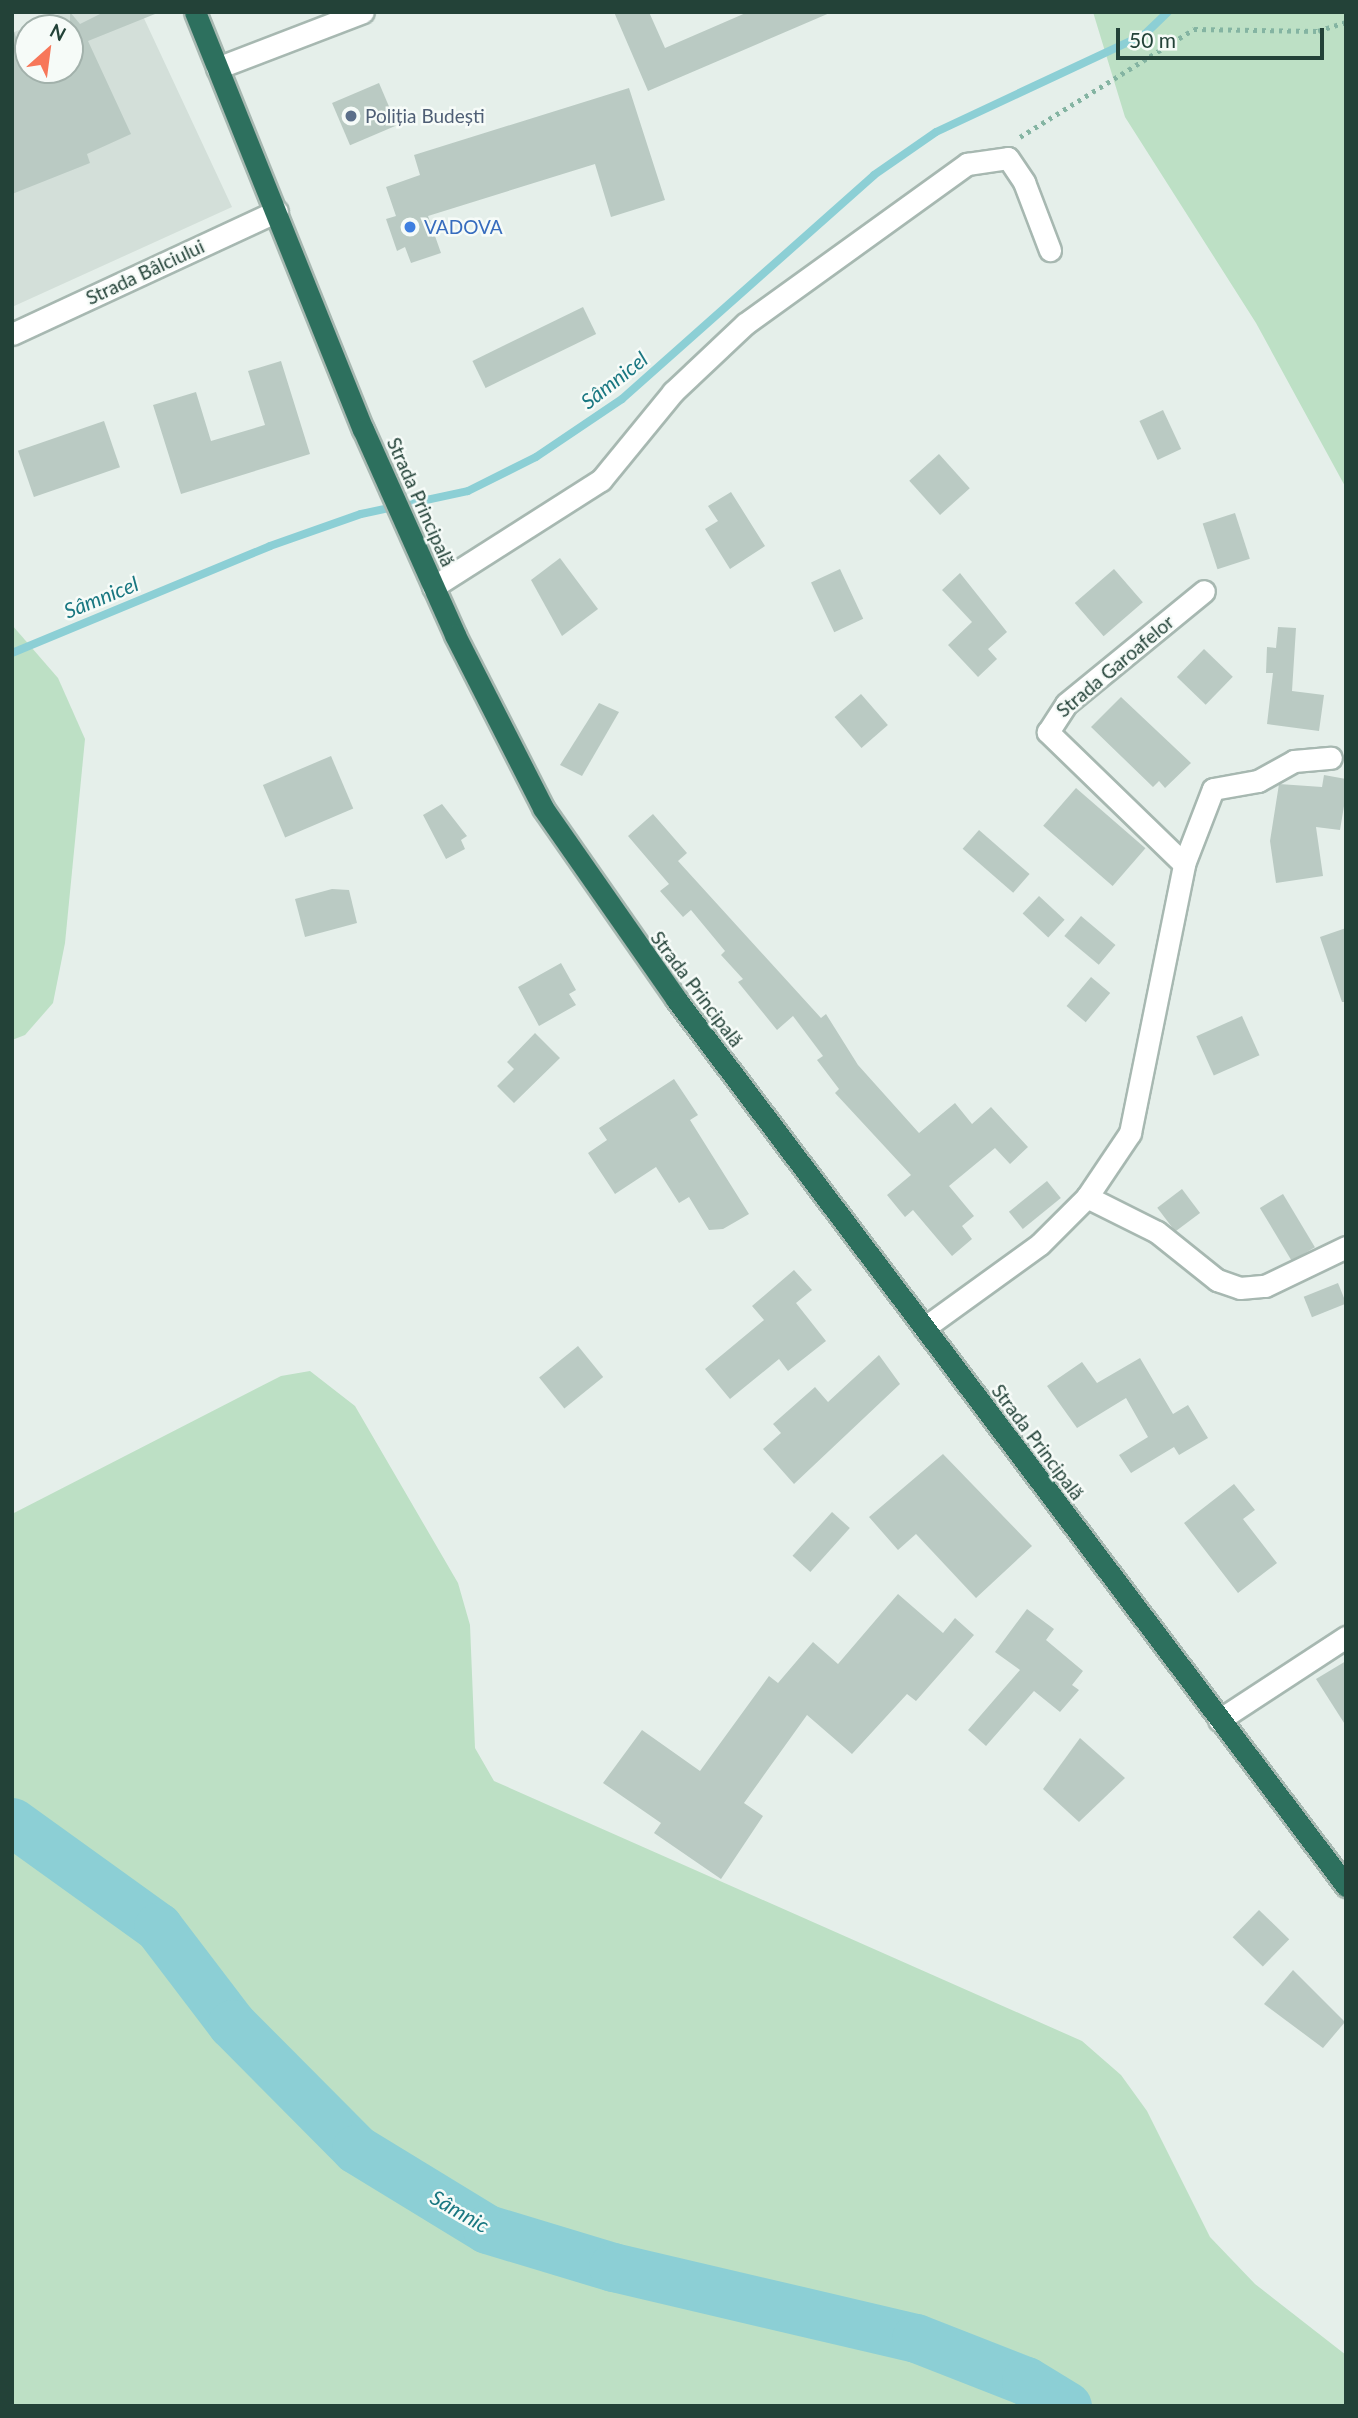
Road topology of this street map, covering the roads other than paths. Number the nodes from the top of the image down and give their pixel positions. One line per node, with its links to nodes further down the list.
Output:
1 (195, 12): 3 (highway, Strada Principală)
2 (363, 12): 3 (street)
3 (218, 68): 4 (highway, Strada Principală)
4 (277, 211): 6 (street, Strada Bâlciului); 7 (highway, Strada Principală)
5 (1050, 250): 7 (street)
6 (12, 334)
7 (433, 587): 13 (highway, Strada Principală)
8 (1204, 591): 10 (street, Strada Garoafelor)
9 (1331, 758): 10 (street)
10 (1184, 864): 11 (street)
11 (1087, 1197): 12 (street); 13 (street)
12 (1346, 1247)
13 (924, 1328): 15 (highway, Strada Principală)
14 (1346, 1637): 15 (street)
15 (1219, 1720): 16 (highway, Strada Principală)
16 (1346, 1886)

